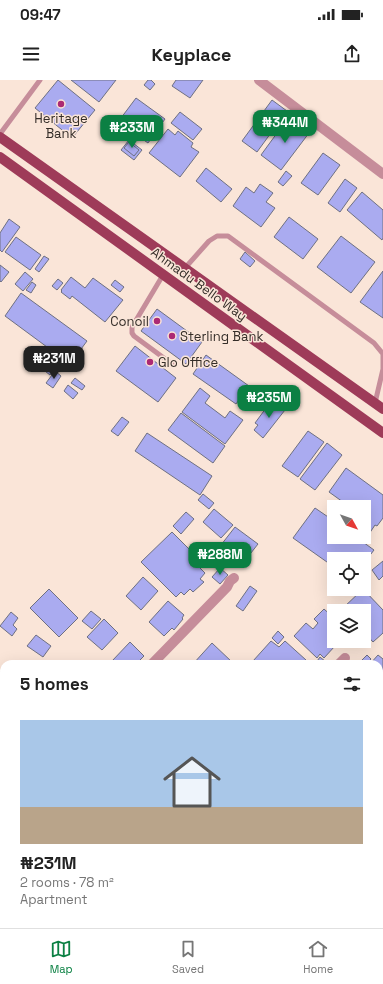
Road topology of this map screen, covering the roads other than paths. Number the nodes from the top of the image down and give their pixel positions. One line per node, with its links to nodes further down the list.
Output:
1 (40, 80): 3 (lane)
2 (259, 80): 5 (street)
3 (0, 135): 6 (main road, Ahmadu Bello Way)
4 (0, 157): 7 (main road, Ahmadu Bello Way)
5 (383, 174)
6 (185, 268): 9 (main road, Ahmadu Bello Way); 9 (lane)
7 (164, 274): 8 (lane); 10 (main road, Ahmadu Bello Way)
8 (172, 364)
9 (379, 406)
10 (383, 432)
11 (234, 578): 12 (street)
12 (156, 660)

